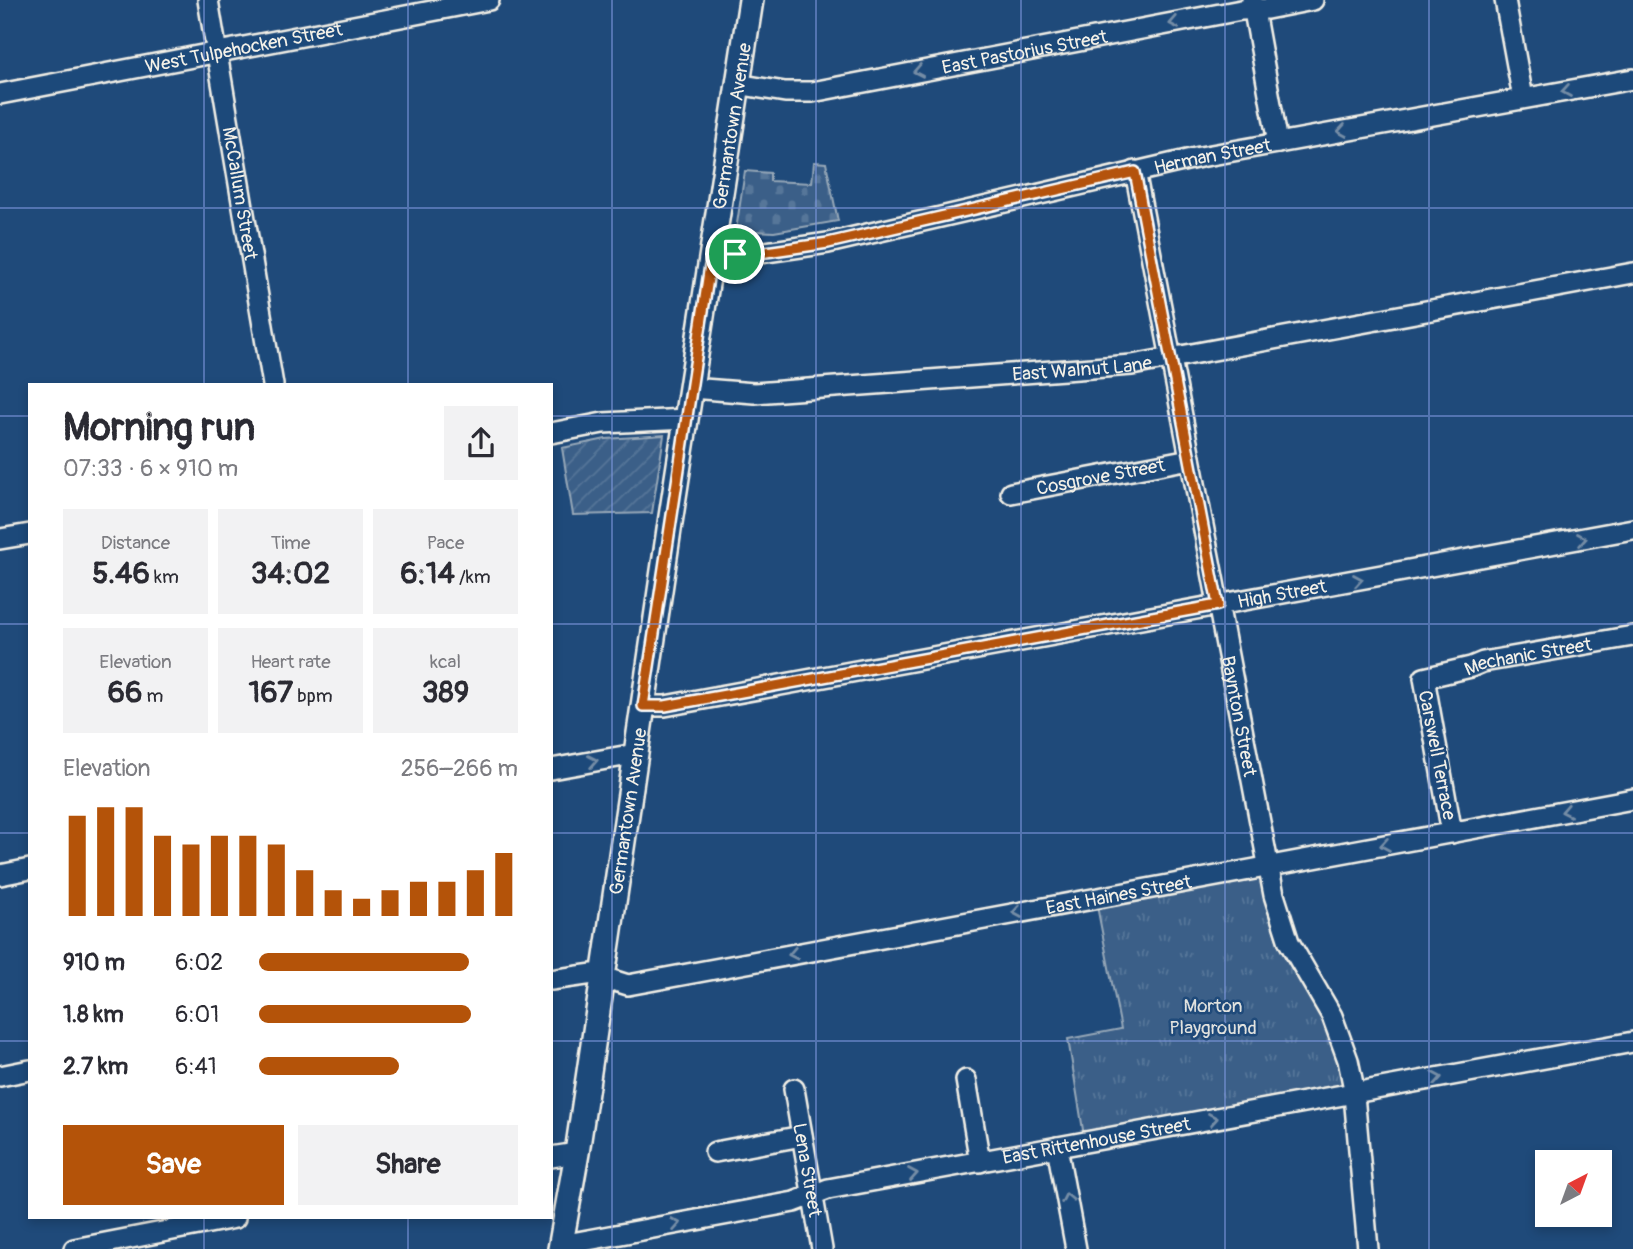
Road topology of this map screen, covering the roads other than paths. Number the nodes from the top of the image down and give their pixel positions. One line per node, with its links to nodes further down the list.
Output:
1 (208, 0): 7 (street, McCallum Street)
2 (489, 0): 7 (street, West Tulpehocken Street)
3 (751, 0): 9 (main road, Germantown Avenue)
4 (1313, 0): 6 (street, East Pastorius Street)
5 (1504, 0): 11 (street)
6 (1253, 5): 9 (street, East Pastorius Street, one-way to 9); 12 (street)
7 (217, 52): 10 (street, West Tulpehocken Street); 17 (street, McCallum Street)
8 (1633, 79): 11 (street, Herman Street, one-way to 11)
9 (737, 83): 14 (main road, Germantown Avenue)
10 (0, 94)
11 (1523, 98): 12 (street, Herman Street, one-way to 12)
12 (1278, 143): 13 (street, Herman Street)
13 (1135, 172): 14 (street, Herman Street); 16 (street, Baynton Street)
14 (712, 252): 18 (main road, Germantown Avenue)
15 (1633, 273): 16 (street, East Walnut Lane)
16 (1171, 358): 18 (street, East Walnut Lane); 21 (street, Baynton Street)
17 (273, 383)
18 (691, 388): 19 (main road, Germantown Avenue)
19 (687, 419): 20 (street); 29 (main road, Germantown Avenue)
20 (553, 433)
21 (1190, 459): 22 (street, Cosgrove Street); 26 (street, Baynton Street)
22 (1011, 493)
23 (1633, 529): 26 (street, High Street, one-way to 23)
24 (28, 534): 25 (street)
25 (0, 539)
26 (1218, 605): 29 (street, High Street); 34 (street, Baynton Street)
27 (1633, 636): 28 (street, Mechanic Street)
28 (1424, 678): 33 (street, Carswell Terrace)
29 (643, 706): 30 (main road, Germantown Avenue)
30 (635, 754): 31 (street, one-way to 30); 37 (main road, Germantown Avenue)
31 (553, 769)
32 (1633, 799): 33 (street, East Haines Street, one-way to 33)
33 (1452, 832): 34 (street, East Haines Street, one-way to 34)
34 (1269, 866): 37 (street, East Haines Street, one-way to 37); 44 (street, Baynton Street)
35 (28, 869): 36 (street)
36 (0, 875)
37 (603, 977): 38 (street, East Haines Street); 48 (main road, Germantown Avenue)
38 (553, 980)
39 (1633, 1042): 44 (street, East Rittenhouse Street, one-way to 39)
40 (28, 1070): 41 (street)
41 (0, 1076)
42 (966, 1080): 50 (street)
43 (794, 1089): 45 (street, Lena Street)
44 (1354, 1093): 46 (street, East Rittenhouse Street, one-way to 44); 58 (street, Baynton Street)
45 (803, 1136): 47 (street); 51 (street, Lena Street)
46 (1057, 1147): 50 (street, East Rittenhouse Street); 57 (street, one-way to 46)
47 (715, 1152)
48 (577, 1153): 49 (street); 54 (main road, Germantown Avenue)
49 (553, 1157)
50 (980, 1161): 51 (street, East Rittenhouse Street, one-way to 50)
51 (813, 1195): 54 (street, East Rittenhouse Street, one-way to 51); 56 (street, Lena Street)
52 (226, 1219): 53 (street)
53 (207, 1221): 55 (street)
54 (561, 1247)
55 (74, 1249)
56 (822, 1249)
57 (1076, 1249)
58 (1368, 1249)

